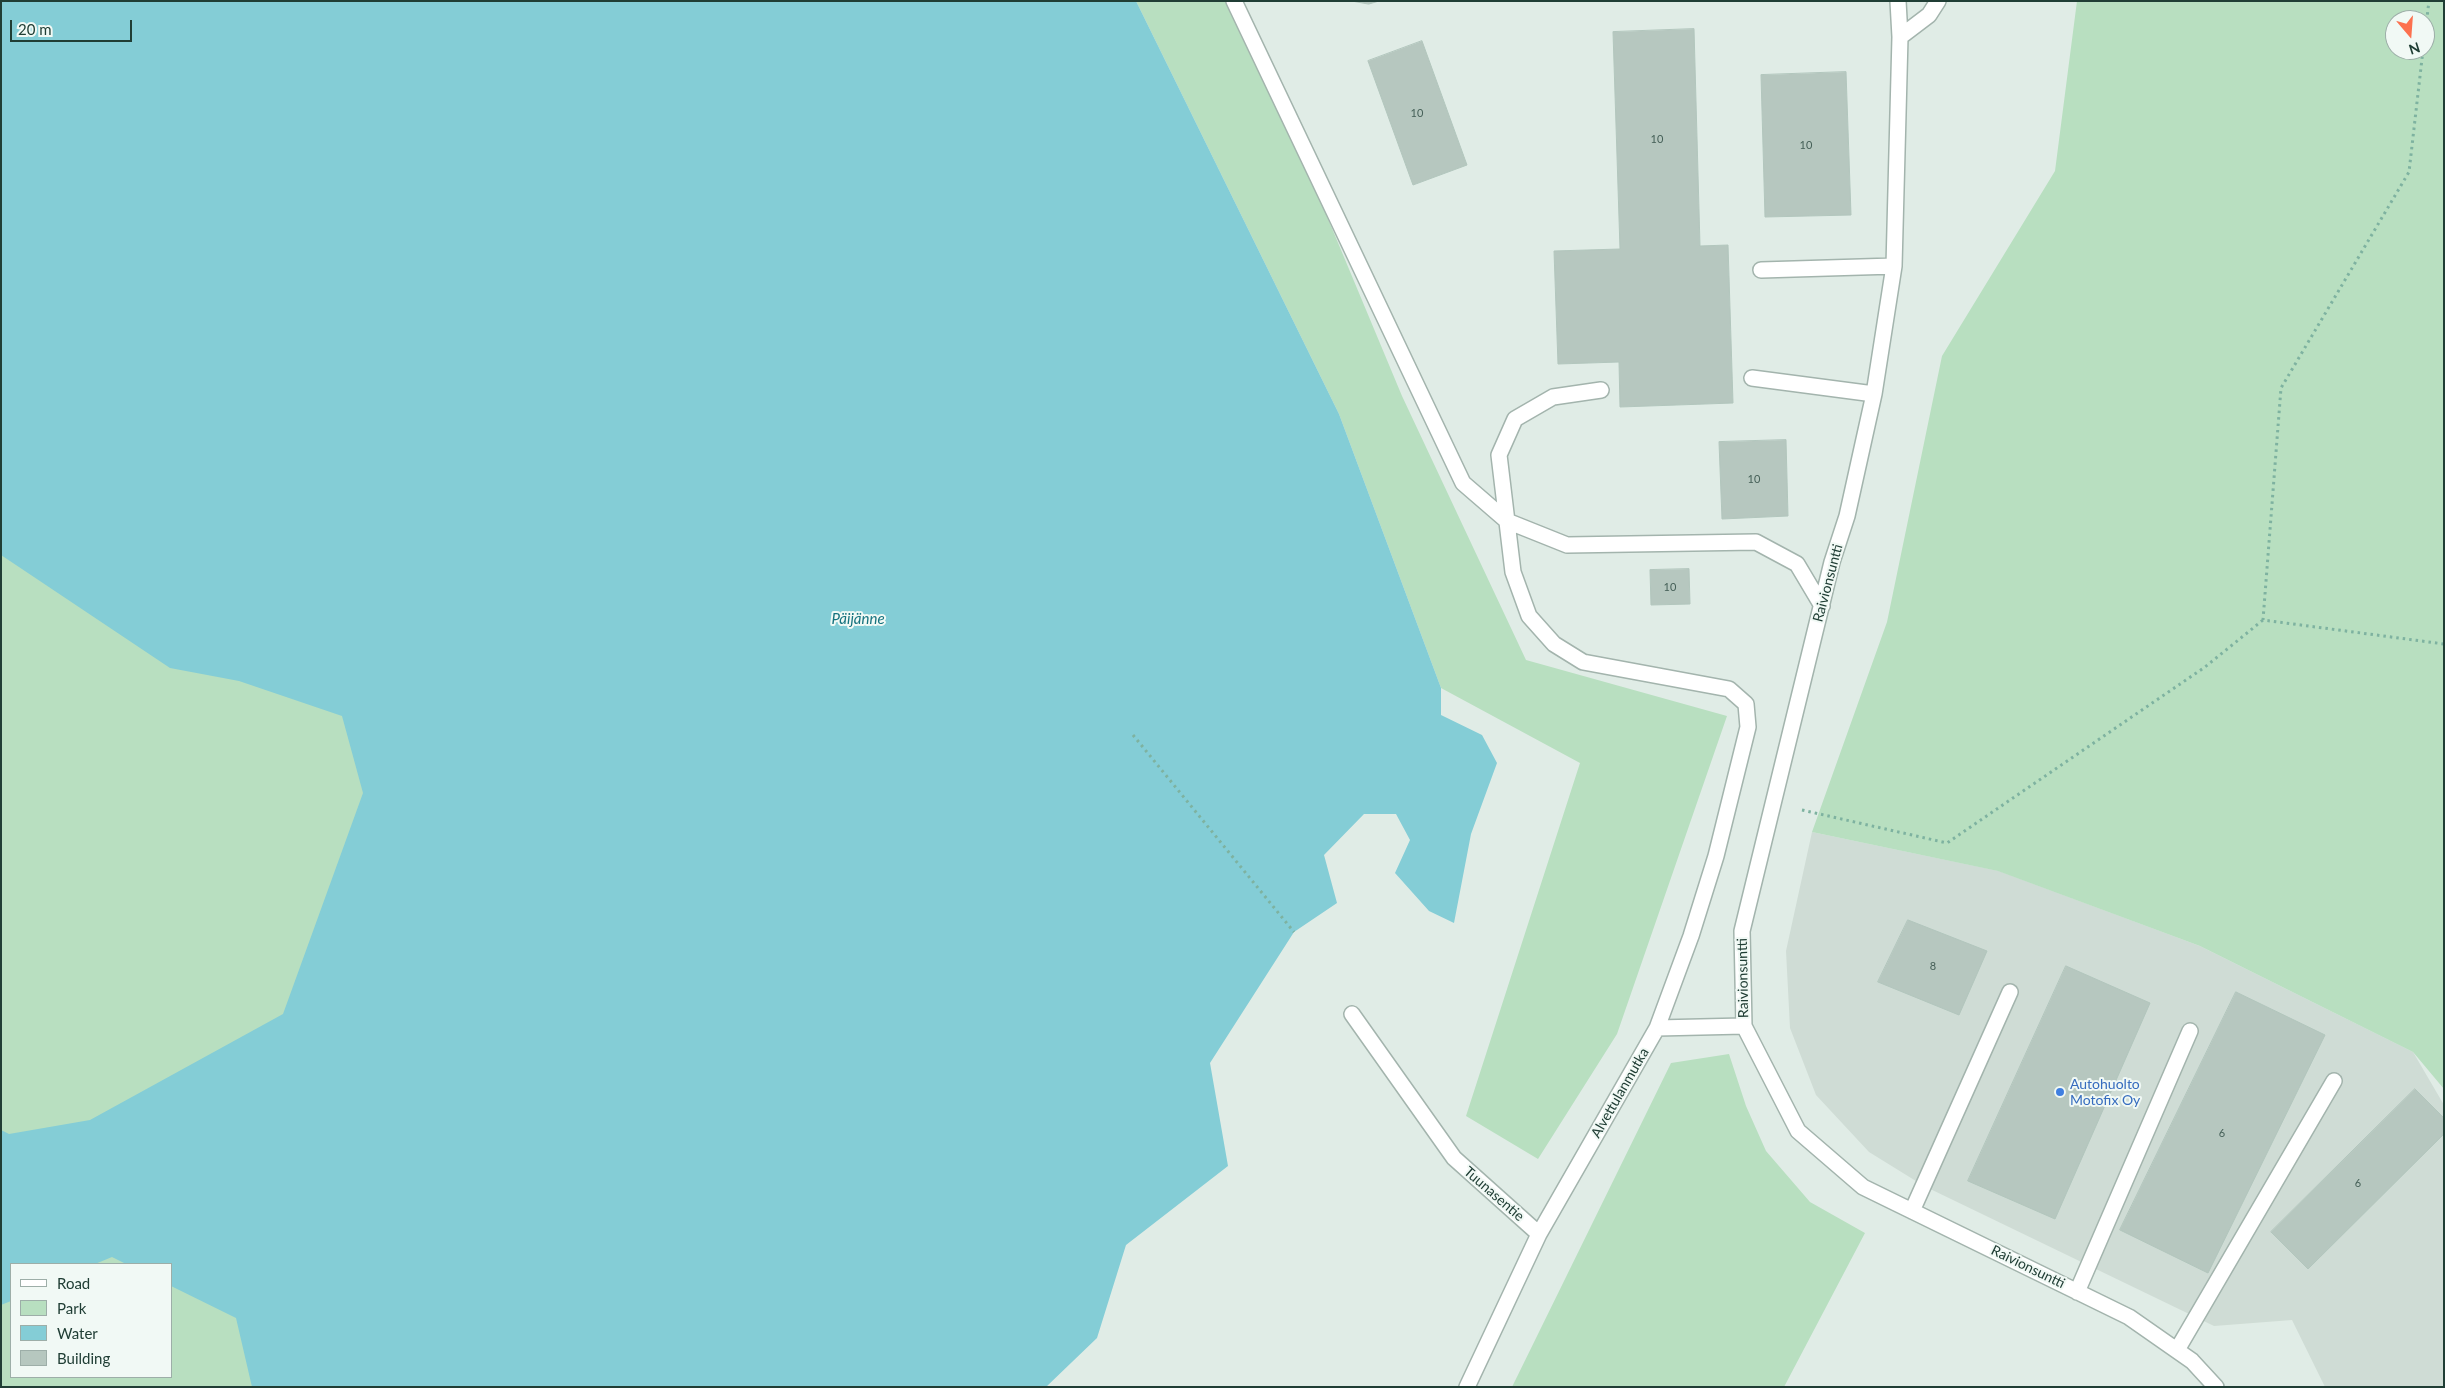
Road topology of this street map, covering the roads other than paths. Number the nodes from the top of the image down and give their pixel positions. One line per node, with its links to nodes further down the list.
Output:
1 (1234, 1): 10 (street)
2 (1898, 1): 4 (street, Raivionsuntti)
3 (1938, 1): 4 (street)
4 (1900, 37): 5 (street, Raivionsuntti)
5 (1894, 266): 6 (street); 9 (street, Raivionsuntti)
6 (1761, 270)
7 (1752, 378): 9 (street)
8 (1601, 390): 10 (street, Alvettulanmutka)
9 (1874, 394): 11 (street, Raivionsuntti)
10 (1506, 521): 11 (street); 15 (street, Alvettulanmutka)
11 (1822, 606): 14 (street, Raivionsuntti)
12 (2010, 992): 18 (street)
13 (1352, 1014): 19 (street, Tuunasentie)
14 (1744, 1026): 15 (street); 18 (street, Raivionsuntti)
15 (1657, 1028): 19 (street, Alvettulanmutka)
16 (2190, 1031): 20 (street)
17 (2334, 1081): 21 (street)
18 (1912, 1211): 20 (street, Raivionsuntti)
19 (1539, 1234): 22 (street)
20 (2077, 1292): 21 (street, Raivionsuntti)
21 (2177, 1350): 23 (street, Raivionsuntti)
22 (1467, 1387)
23 (2216, 1387)

